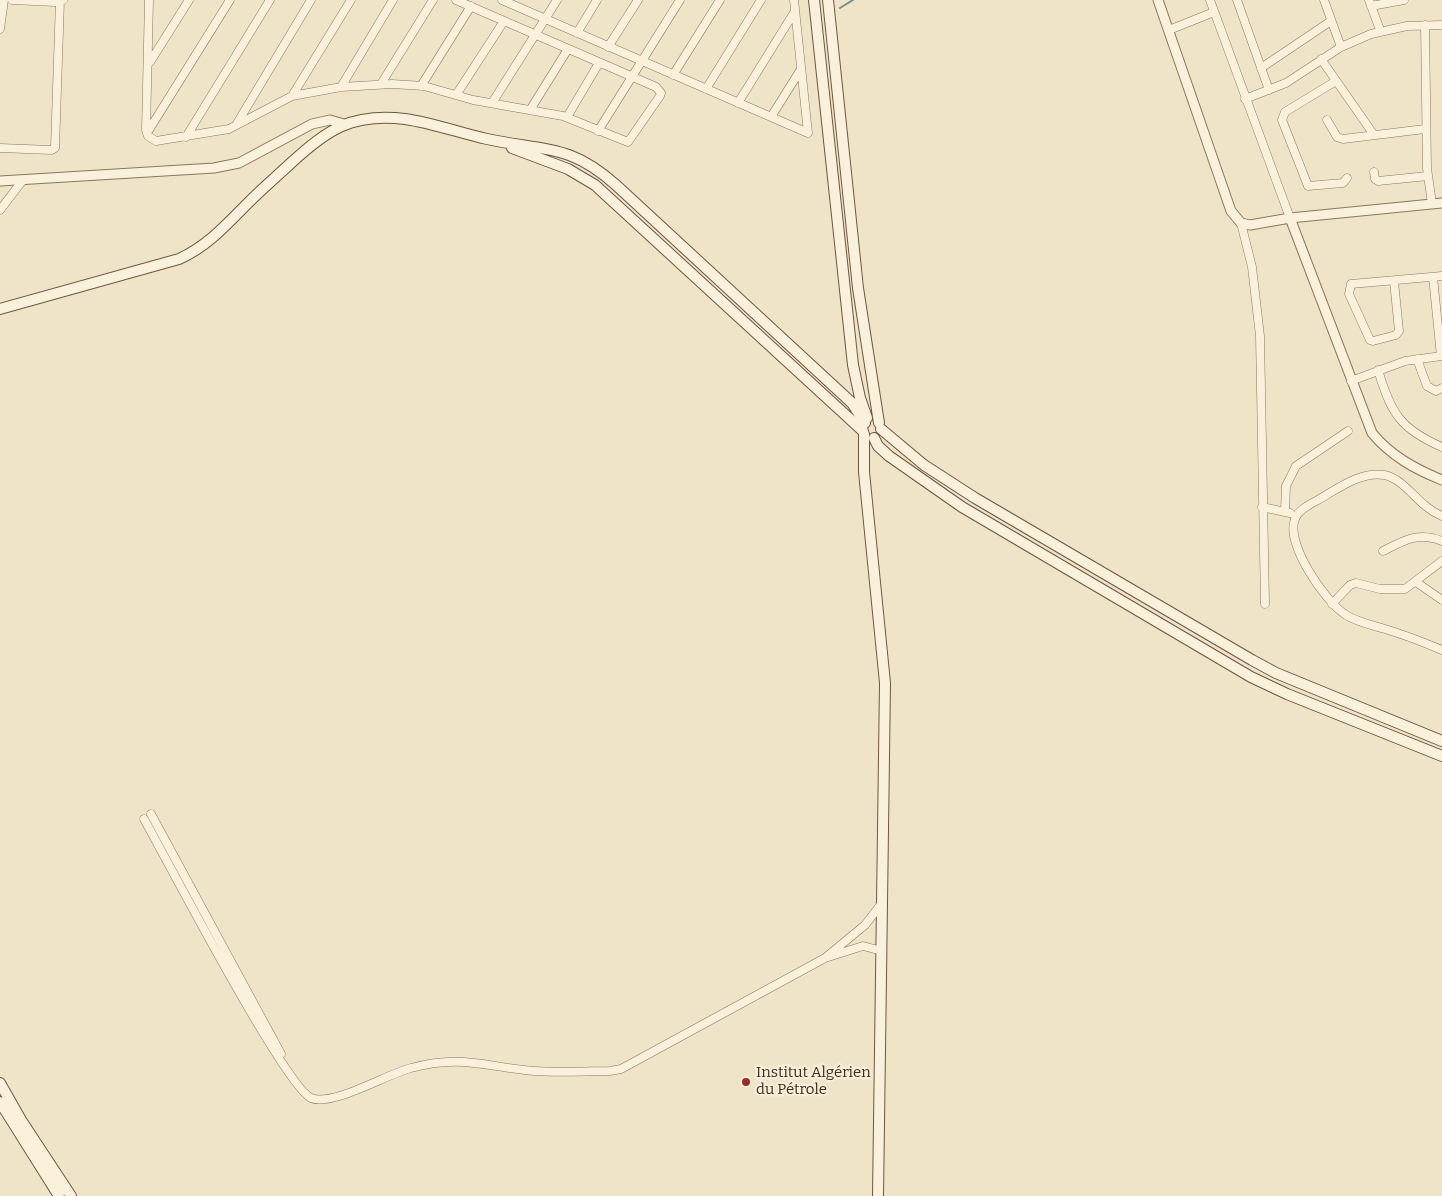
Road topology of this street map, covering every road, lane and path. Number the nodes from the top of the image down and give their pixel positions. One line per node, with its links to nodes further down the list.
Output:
1 (4, 0): 38 (street)
2 (12, 0): 3 (street)
3 (61, 0): 77 (street)
4 (149, 0): 48 (street)
5 (189, 0): 48 (street)
6 (230, 0): 73 (street)
7 (270, 0): 75 (street)
8 (311, 0): 70 (street)
9 (351, 0): 61 (street)
10 (393, 0): 57 (street)
11 (433, 0): 55 (street)
12 (456, 0): 30 (street)
13 (502, 0): 28 (street)
14 (557, 0): 33 (street)
15 (597, 0): 41 (street)
16 (638, 0): 43 (street)
17 (680, 0): 47 (street)
18 (720, 0): 52 (street)
19 (761, 0): 58 (street)
20 (794, 0): 31 (street)
21 (814, 0): 98 (main road)
22 (828, 0): 97 (main road)
23 (1158, 0): 39 (street)
24 (1210, 0): 32 (street)
25 (1236, 0): 51 (street)
26 (1324, 0): 35 (street)
27 (1404, 0): 29 (street)
28 (514, 2): 33 (street)
29 (1370, 3): 40 (street)
30 (471, 6): 34 (street); 56 (street)
31 (795, 11): 50 (street); 64 (street)
32 (1214, 12): 39 (street); 62 (street)
33 (545, 19): 41 (street); 42 (street)
34 (504, 21): 42 (street); 60 (street)
35 (1331, 21): 44 (street); 51 (street)
36 (1442, 24): 37 (street)
37 (1425, 25): 40 (street); 71 (street)
38 (0, 29)
39 (1169, 30): 87 (street)
40 (1380, 30): 44 (street)
41 (577, 33): 43 (street)
42 (536, 35): 45 (street); 63 (street)
43 (608, 47): 47 (street)
44 (1341, 47): 46 (street)
45 (568, 49): 49 (street); 65 (street)
46 (1321, 59): 54 (street); 59 (street)
47 (642, 62): 52 (street); 53 (street)
48 (149, 63): 73 (street)
49 (599, 63): 53 (street); 66 (street)
50 (801, 68): 67 (street); 67 (street)
51 (1261, 68): 59 (street)
52 (673, 76): 58 (street)
53 (632, 77): 72 (street); 72 (street)
54 (1336, 81): 74 (street); 80 (street)
55 (381, 84): 56 (street); 57 (street)
56 (421, 86): 60 (street)
57 (341, 87): 61 (street)
58 (706, 89): 64 (street)
59 (1269, 90): 62 (street)
60 (456, 95): 63 (street)
61 (292, 96): 70 (street)
62 (1245, 99): 86 (street)
63 (492, 103): 65 (street)
64 (738, 103): 67 (street)
65 (530, 110): 66 (street)
66 (567, 117): 72 (street)
67 (771, 117)
68 (1327, 120): 74 (street)
69 (344, 124): 76 (main road); 81 (street); 91 (main road)
70 (235, 127): 75 (street)
71 (1425, 129): 74 (street); 79 (street)
72 (598, 131)
73 (147, 133): 75 (street)
74 (1374, 135)
75 (186, 137)
76 (487, 139): 98 (main road); 98 (main road)
77 (0, 148)
78 (1374, 172): 79 (street)
79 (1428, 176): 84 (street)
80 (1347, 178)
81 (23, 180): 82 (street); 85 (street)
82 (0, 182)
83 (1442, 203): 84 (street)
84 (1432, 204): 86 (street)
85 (0, 210)
86 (1290, 218): 87 (street); 95 (street)
87 (1241, 223): 104 (street)
88 (1442, 276): 89 (street)
89 (1433, 277): 90 (street); 92 (street)
90 (1394, 281): 90 (street)
91 (0, 309)
92 (1442, 356): 93 (street)
93 (1417, 359): 94 (street); 96 (street)
94 (1378, 370): 95 (street); 100 (street)
95 (1351, 381): 103 (street)
96 (1442, 388)
97 (880, 426): 98 (main road); 98 (main road); 116 (main road)
98 (868, 431): 101 (main road); 102 (main road)
99 (1348, 431): 105 (street)
100 (1442, 447)
101 (889, 456): 102 (main road); 117 (main road)
102 (864, 472): 119 (main road)
103 (1442, 480)
104 (1262, 507): 105 (street); 113 (street)
105 (1285, 511): 106 (street)
106 (1296, 516): 107 (street); 114 (street)
107 (1442, 516)
108 (1442, 541): 109 (street)
109 (1383, 551)
110 (1442, 561): 111 (street)
111 (1416, 582): 112 (street); 114 (street)
112 (1442, 600)
113 (1264, 604)
114 (1332, 604): 115 (street)
115 (1442, 650)
116 (1442, 741)
117 (1442, 756)
118 (148, 817): 121 (street)
119 (882, 903): 120 (main road); 121 (street)
120 (882, 951): 121 (street); 126 (main road)
121 (825, 958)
122 (0, 1083): 125 (main road)
123 (0, 1102): 124 (main road)
124 (59, 1196)
125 (71, 1196)
126 (878, 1196)

